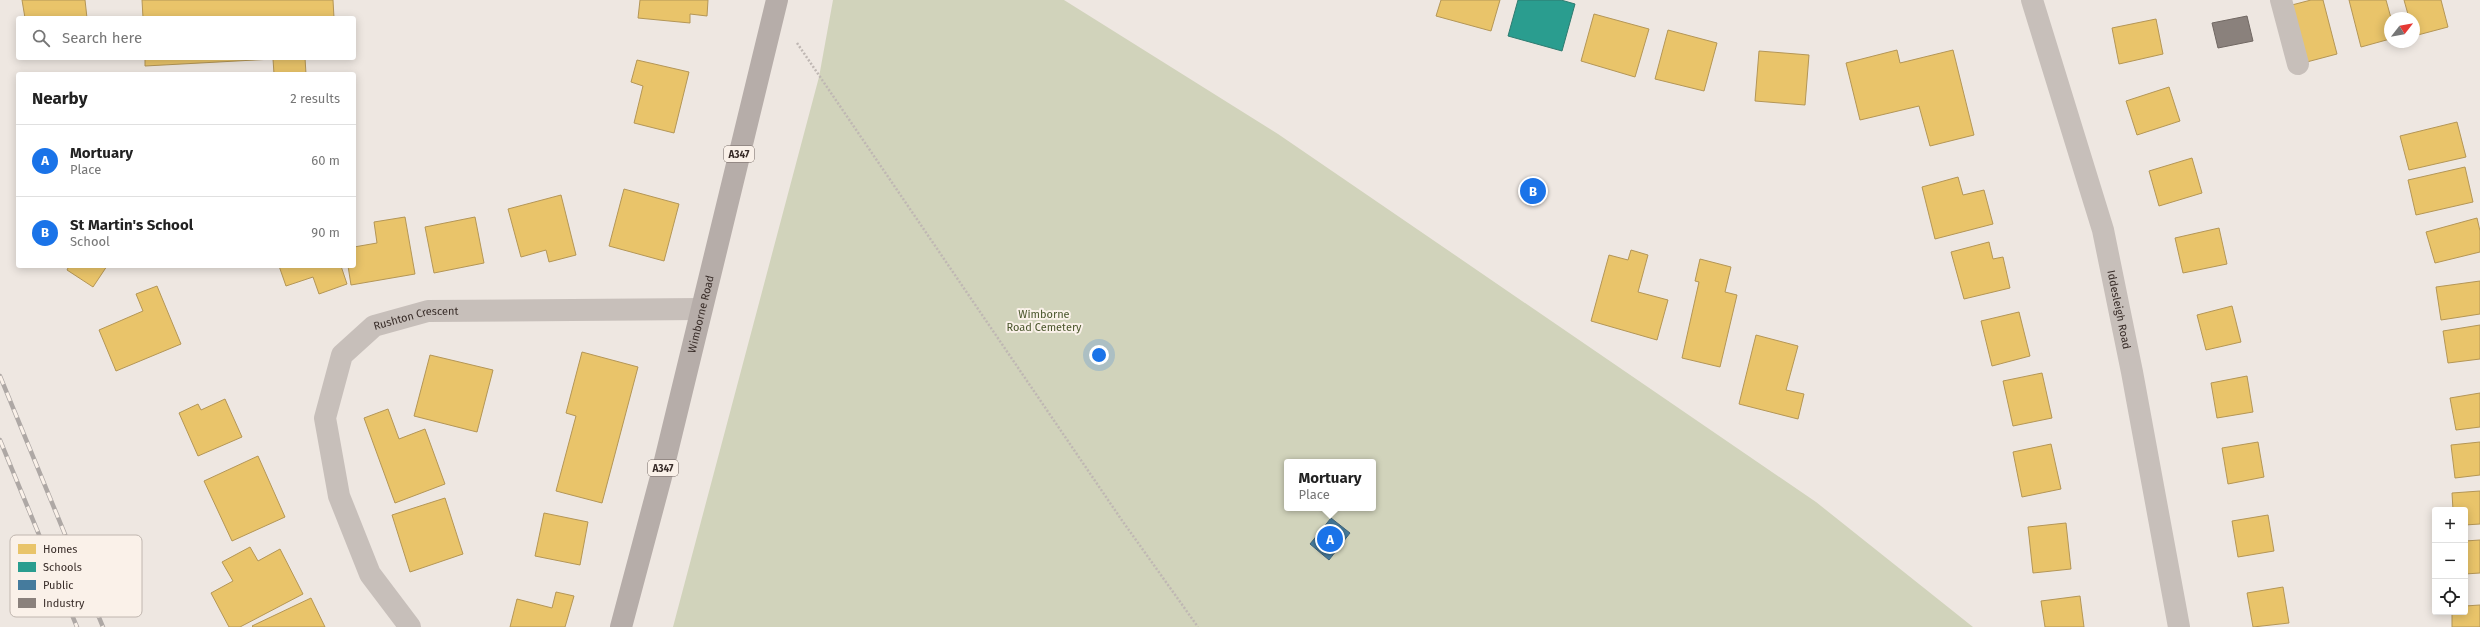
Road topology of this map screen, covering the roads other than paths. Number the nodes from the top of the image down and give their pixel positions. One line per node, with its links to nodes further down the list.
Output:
1 (2032, 0): 8 (street, Iddesleigh Road)
2 (2281, 0): 4 (street)
3 (776, 4): 5 (main road, Wimborne Road / A347)
4 (2298, 64)
5 (701, 309): 6 (street, Rushton Crescent); 7 (main road, Wimborne Road / A347)
6 (410, 627)
7 (621, 627)
8 (2179, 627)

